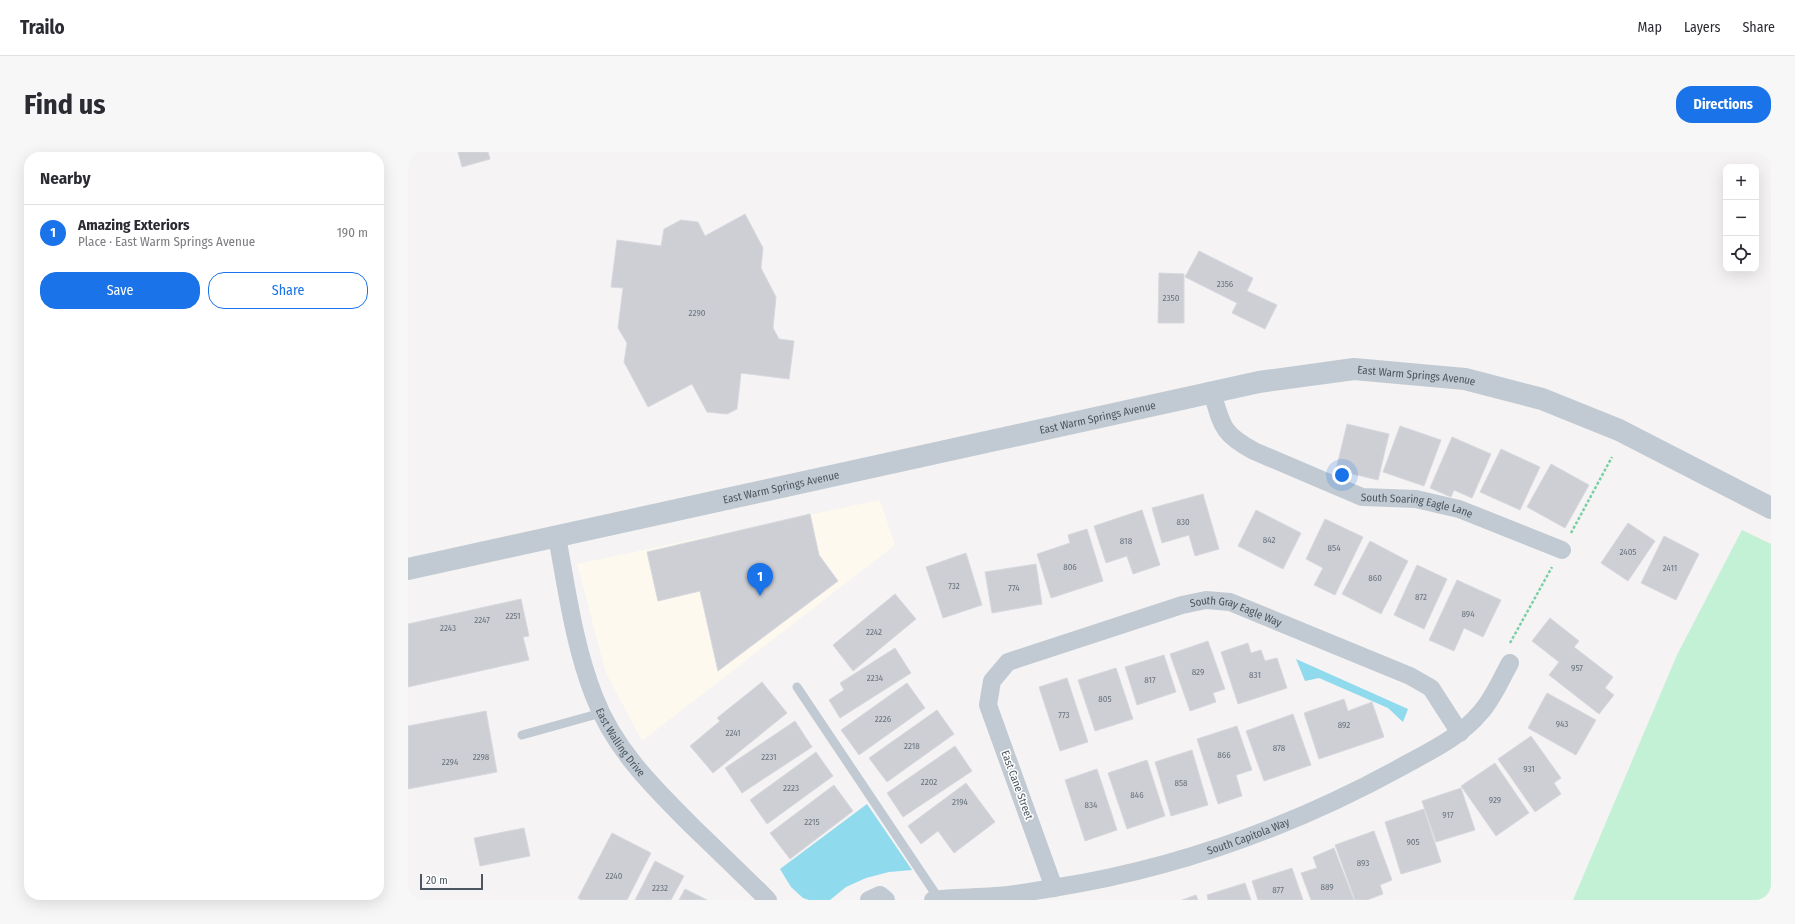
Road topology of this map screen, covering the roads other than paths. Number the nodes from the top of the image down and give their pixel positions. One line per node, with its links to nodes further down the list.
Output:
1 (1212, 392): 2 (street, East Warm Springs Avenue); 3 (street, East Warm Springs Avenue); 4 (street, South Soaring Eagle Lane)
2 (1771, 508)
3 (557, 537): 5 (street, East Warm Springs Avenue); 9 (street, East Walling Drive)
4 (1562, 550)
5 (408, 569)
6 (1510, 663): 10 (street, South Capitola Way)
7 (992, 681): 10 (street, South Gray Eagle Way); 12 (street, East Cane Street)
8 (797, 688): 16 (lane)
9 (601, 713): 11 (lane); 13 (street, East Walling Drive)
10 (1460, 733): 12 (street, South Capitola Way)
11 (522, 735)
12 (1054, 888): 16 (street, South Capitola Way)
13 (768, 900)
14 (869, 900): 15 (street)
15 (886, 900)
16 (936, 900)

